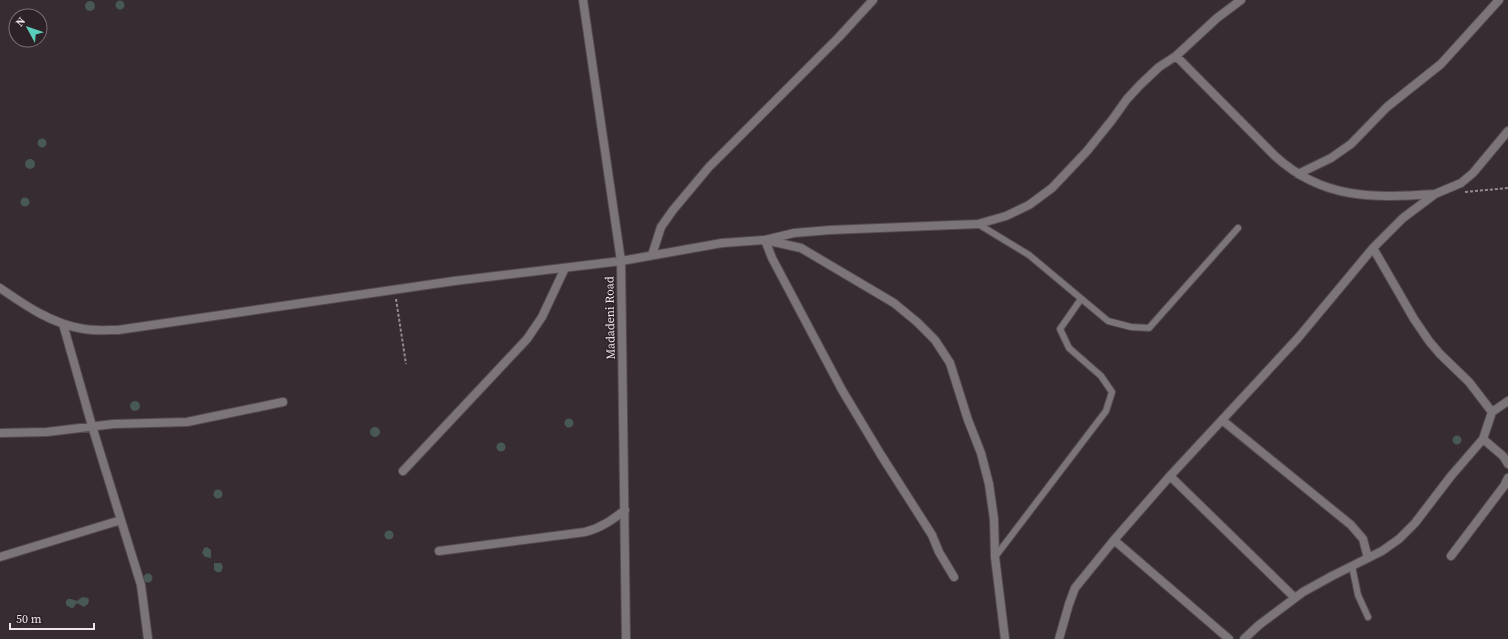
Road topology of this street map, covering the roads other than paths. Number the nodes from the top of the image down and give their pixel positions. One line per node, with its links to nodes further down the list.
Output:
1 (583, 0): 14 (street, Madadeni Road)
2 (873, 0): 13 (street)
3 (1241, 0): 5 (street)
4 (1499, 0): 7 (street)
5 (1176, 56): 7 (street); 9 (street)
6 (1508, 131): 8 (street)
7 (1298, 174): 8 (street)
8 (1435, 194): 12 (street)
9 (978, 224): 11 (street); 17 (lane)
10 (1238, 228): 17 (lane)
11 (766, 240): 13 (street); 34 (street); 39 (street)
12 (1373, 248): 21 (street); 22 (street)
13 (652, 255): 14 (street)
14 (621, 260): 15 (street); 30 (street, Madadeni Road)
15 (565, 268): 18 (street); 27 (street)
16 (0, 288): 18 (street)
17 (1081, 299): 34 (lane)
18 (63, 324): 23 (street)
19 (1508, 401): 21 (street)
20 (283, 402): 23 (street)
21 (1492, 412): 25 (street)
22 (1222, 420): 28 (street); 37 (street)
23 (92, 426): 24 (street); 31 (street)
24 (0, 433)
25 (1483, 439): 26 (street); 37 (street)
26 (1508, 464)
27 (404, 471)
28 (1170, 476): 32 (street); 40 (street)
29 (1508, 478): 35 (street)
30 (625, 510): 33 (street); 43 (street, Madadeni Road)
31 (121, 520): 36 (street); 42 (street)
32 (1114, 540): 45 (street); 46 (street)
33 (439, 551)
34 (995, 556): 44 (street)
35 (1451, 556)
36 (0, 557)
37 (1368, 558): 38 (street)
38 (1352, 566): 40 (street); 41 (lane)
39 (954, 577)
40 (1295, 598): 47 (street)
41 (1368, 617)
42 (148, 639)
43 (626, 639)
44 (1005, 639)
45 (1059, 639)
46 (1229, 639)
47 (1244, 639)

